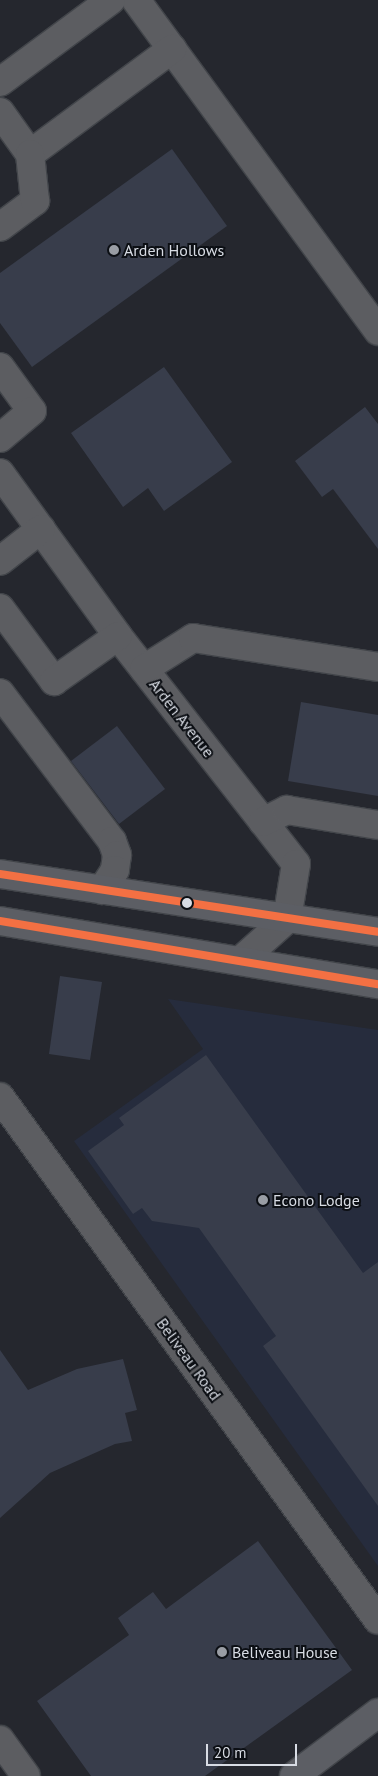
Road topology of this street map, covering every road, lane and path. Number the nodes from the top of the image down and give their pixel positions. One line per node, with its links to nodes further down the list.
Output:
1 (111, 0): 4 (street)
2 (136, 0): 3 (street)
3 (172, 49): 6 (street); 8 (street)
4 (0, 82)
5 (0, 112): 6 (street)
6 (30, 154): 7 (street)
7 (0, 227)
8 (378, 331)
9 (0, 367): 10 (street)
10 (0, 438)
11 (0, 473): 12 (street, Arden Avenue)
12 (41, 530): 13 (street); 15 (street, Arden Avenue)
13 (0, 561)
14 (0, 608): 15 (street)
15 (118, 636): 17 (street, Arden Avenue)
16 (378, 667): 17 (street)
17 (144, 669): 19 (street, Arden Avenue)
18 (0, 693): 22 (street)
19 (263, 822): 20 (street); 23 (street, Arden Avenue)
20 (378, 826)
21 (0, 874): 22 (main road)
22 (102, 890): 23 (main road)
23 (287, 919): 25 (main road); 26 (street)
24 (0, 921): 26 (main road)
25 (378, 932)
26 (240, 961): 27 (main road)
27 (378, 984)
28 (0, 1098): 29 (street, Beliveau Road)
29 (378, 1620)
30 (378, 1713): 33 (main road)
31 (0, 1740): 32 (street)
32 (26, 1776)
33 (294, 1776)

